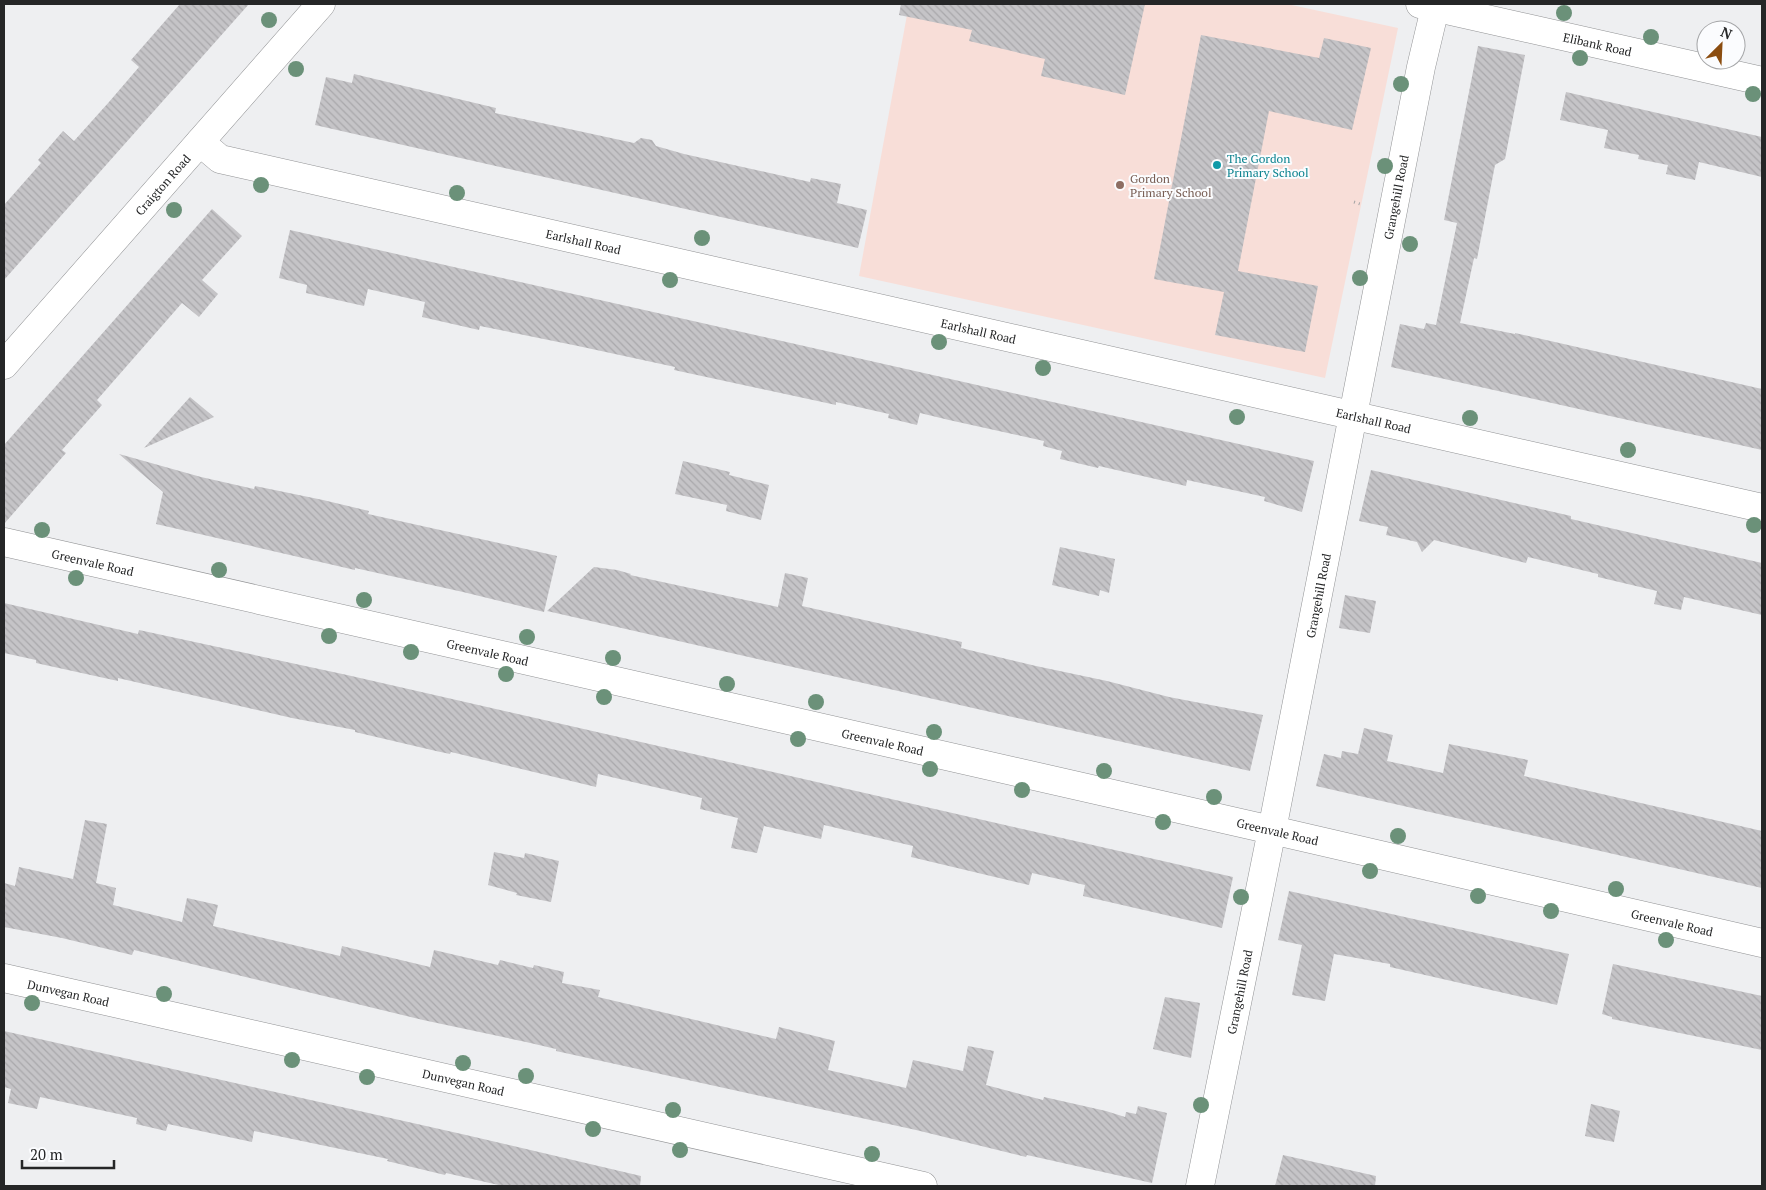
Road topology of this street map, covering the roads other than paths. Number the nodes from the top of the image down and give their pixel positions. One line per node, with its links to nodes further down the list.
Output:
1 (321, 4): 4 (street, Craigton Road)
2 (1430, 5): 3 (street, Elibank Road); 6 (street, Grangehill Road)
3 (1762, 81)
4 (200, 142): 5 (street, Craigton Road); 6 (street, Earlshall Road)
5 (4, 365)
6 (1352, 415): 7 (street, Earlshall Road); 9 (street, Grangehill Road)
7 (1762, 508)
8 (4, 542): 9 (street, Greenvale Road)
9 (1272, 830): 10 (street, Greenvale Road); 13 (street, Grangehill Road)
10 (1762, 943)
11 (4, 978): 12 (street, Dunvegan Road)
12 (923, 1186)
13 (1200, 1186)

